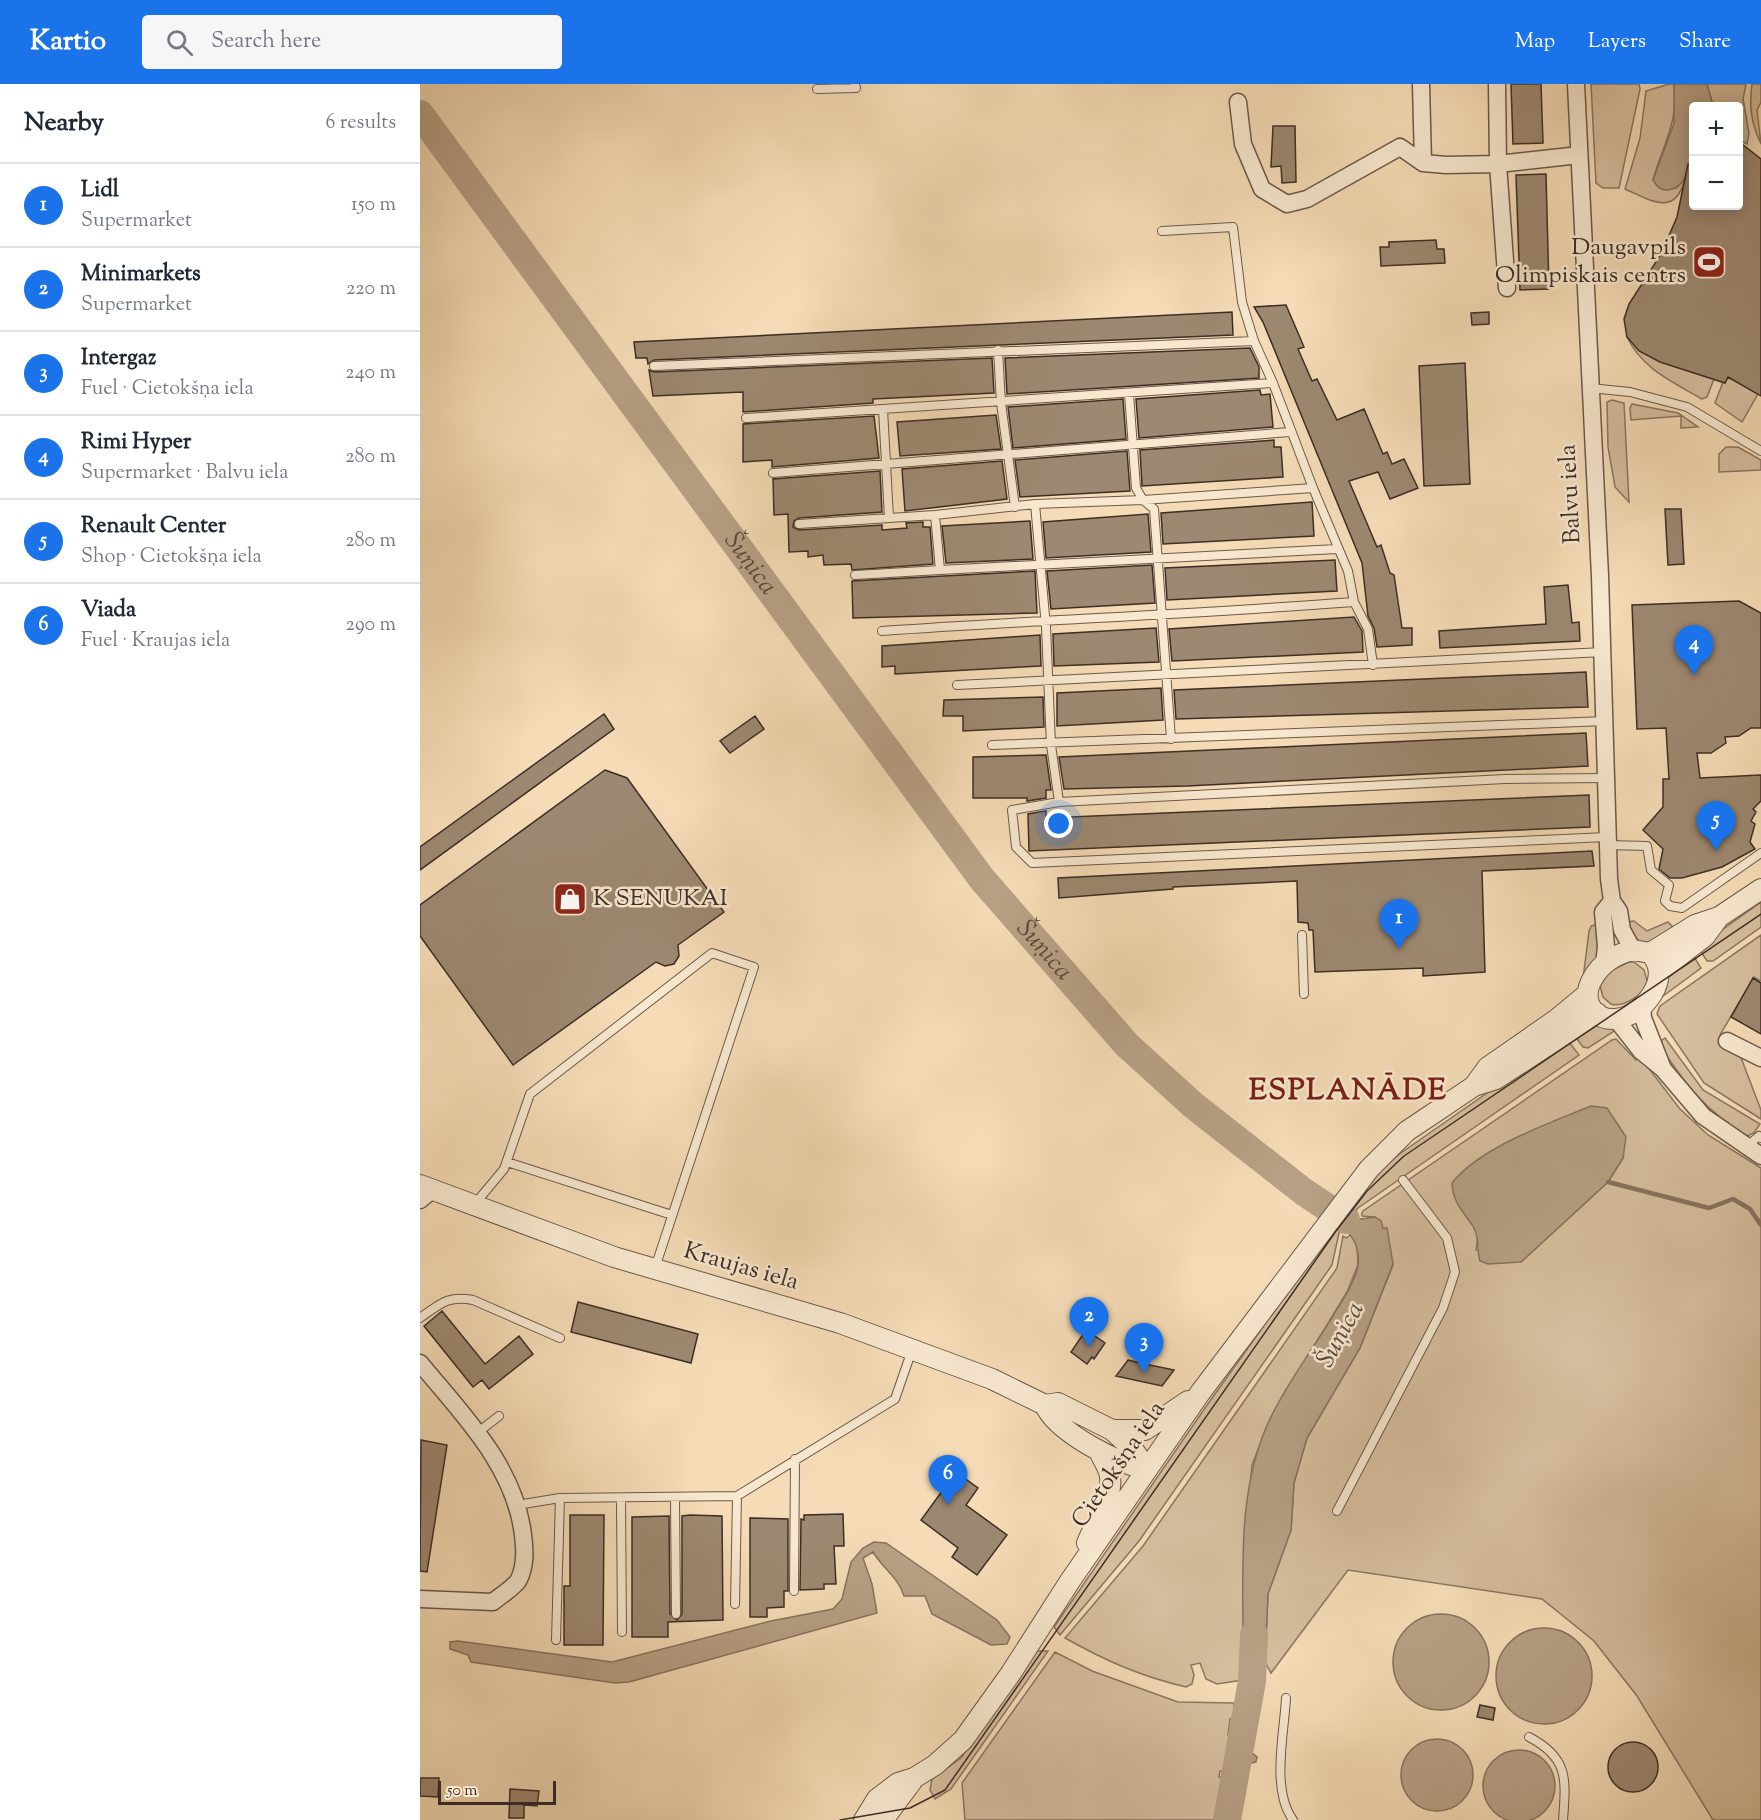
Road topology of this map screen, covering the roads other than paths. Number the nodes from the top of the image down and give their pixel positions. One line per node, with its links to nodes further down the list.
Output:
1 (855, 84): 5 (lane)
2 (1421, 84): 8 (street)
3 (1497, 84): 9 (street)
4 (1576, 84): 7 (street, Balvu iela)
5 (817, 89)
6 (1238, 102): 8 (street)
7 (1579, 155): 9 (street); 16 (street, Balvu iela)
8 (1423, 164): 9 (street)
9 (1498, 164): 11 (street)
10 (1162, 231): 12 (lane)
11 (1507, 288)
12 (1254, 341): 13 (lane); 15 (lane)
13 (998, 350): 14 (lane); 18 (lane)
14 (654, 366)
15 (1274, 383): 17 (lane); 21 (lane)
16 (1590, 388): 23 (lane); 43 (street, Balvu iela)
17 (1129, 394): 18 (lane); 22 (lane)
18 (1001, 403): 19 (lane); 24 (lane)
19 (883, 409): 20 (lane); 25 (lane)
20 (746, 418)
21 (1290, 432): 22 (lane); 27 (lane)
22 (1133, 445): 24 (lane); 28 (lane)
23 (1761, 451)
24 (1009, 454): 25 (lane); 30 (lane)
25 (886, 463): 26 (lane); 32 (lane)
26 (773, 473)
27 (1313, 488): 28 (lane); 34 (lane)
28 (1143, 500): 29 (lane); 35 (lane)
29 (1035, 504): 30 (lane); 36 (lane)
30 (1015, 507): 31 (lane)
31 (935, 515): 32 (lane); 37 (lane)
32 (889, 518): 33 (lane)
33 (799, 524)
34 (1337, 549): 35 (lane); 39 (lane)
35 (1159, 557): 36 (lane); 40 (lane)
36 (1040, 564): 37 (lane); 41 (lane)
37 (940, 570): 38 (lane)
38 (855, 575)
39 (1354, 602): 40 (lane); 44 (lane)
40 (1162, 616): 41 (lane); 45 (lane)
41 (1045, 620): 42 (lane); 46 (lane)
42 (882, 631)
43 (1603, 652): 44 (lane); 48 (street, Balvu iela)
44 (1373, 665): 45 (lane)
45 (1166, 674): 46 (lane); 49 (lane)
46 (1048, 680): 47 (lane); 51 (lane)
47 (957, 685)
48 (1605, 721): 49 (lane); 52 (street, Balvu iela)
49 (1171, 739): 51 (lane)
50 (992, 745): 51 (lane)
51 (1051, 745): 53 (lane)
52 (1607, 778): 53 (lane); 54 (street, Balvu iela)
53 (1059, 802): 54 (lane)
54 (1607, 841): 55 (lane); 57 (street, Balvu iela)
55 (1761, 853)
56 (1761, 889): 58 (street)
57 (1612, 901): 60 (street, Balvu iela); 61 (street, Balvu iela)
58 (1719, 917): 60 (street); 62 (street)
59 (1302, 935): 63 (lane)
60 (1642, 952): 61 (street); 62 (street)
61 (1604, 964): 64 (street)
62 (1661, 970): 65 (street)
63 (1304, 994)
64 (1586, 995): 66 (street); 71 (street, Cietokšņa iela)
65 (1642, 1005): 67 (street); 70 (street)
66 (1597, 1013): 67 (street); 71 (street, Cietokšņa iela)
67 (1616, 1019): 70 (street)
68 (1726, 1041): 69 (street)
69 (1761, 1058)
70 (1663, 1069): 73 (street)
71 (1474, 1086): 85 (street, Cietokšņa iela)
72 (1761, 1138): 73 (lane)
73 (1746, 1147): 74 (street)
74 (1761, 1156)
75 (507, 1162): 78 (lane); 79 (lane); 79 (lane)
76 (1403, 1180): 98 (lane)
77 (424, 1192): 78 (street, Kraujas iela)
78 (474, 1205): 80 (street, Kraujas iela)
79 (672, 1215): 80 (lane)
80 (655, 1268): 83 (street, Kraujas iela)
81 (420, 1318): 82 (lane)
82 (560, 1338)
83 (912, 1348): 86 (street, Kraujas iela); 91 (lane)
84 (420, 1363): 89 (street)
85 (1200, 1393): 88 (street); 92 (street, Cietokšņa iela)
86 (1045, 1405): 88 (street, Kraujas iela); 90 (street, Kraujas iela)
87 (499, 1416): 89 (lane)
88 (1112, 1430): 92 (street, Kraujas iela)
89 (477, 1432): 97 (street)
90 (1099, 1451): 92 (street, Kraujas iela); 99 (street)
91 (795, 1459): 93 (lane); 100 (lane)
92 (1147, 1469): 99 (street, Cietokšņa iela)
93 (737, 1496): 96 (lane); 102 (lane)
94 (560, 1498): 95 (lane); 97 (lane); 105 (lane)
95 (621, 1498): 96 (lane); 104 (lane)
96 (675, 1499): 103 (lane)
97 (517, 1505): 101 (street)
98 (1337, 1511)
99 (1070, 1581): 108 (street, Cietokšņa iela)
100 (794, 1591)
101 (420, 1599)
102 (735, 1604)
103 (676, 1614)
104 (622, 1632)
105 (556, 1640)
106 (1286, 1698): 111 (lane)
107 (1529, 1737): 112 (lane)
108 (914, 1778): 109 (street, Cietokšņa iela); 110 (street, Cietokšņa iela)
109 (864, 1820)
110 (883, 1820)
111 (1293, 1820)
112 (1563, 1820)

